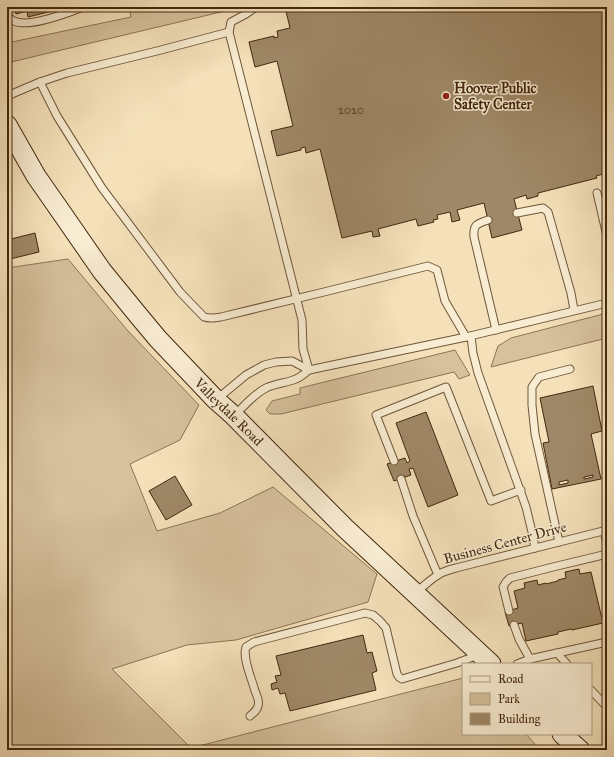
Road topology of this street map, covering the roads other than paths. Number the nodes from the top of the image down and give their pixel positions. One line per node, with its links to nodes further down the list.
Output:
1 (82, 7): 3 (lane)
2 (256, 7): 4 (lane)
3 (7, 15)
4 (229, 32): 5 (lane); 12 (lane)
5 (40, 82): 6 (lane); 12 (lane)
6 (7, 96)
7 (7, 125): 19 (main road, Valleydale Road)
8 (597, 193): 11 (lane)
9 (517, 213): 14 (lane)
10 (488, 220): 15 (lane)
11 (607, 236)
12 (296, 299): 16 (lane); 18 (lane)
13 (607, 303): 14 (lane)
14 (574, 310): 15 (lane)
15 (496, 330): 16 (lane)
16 (469, 337): 18 (lane); 23 (lane)
17 (570, 369): 25 (lane)
18 (309, 370): 19 (lane); 20 (lane)
19 (216, 400): 20 (main road, Valleydale Road)
20 (234, 416): 30 (main road, Valleydale Road)
21 (394, 462): 23 (lane)
22 (401, 479): 29 (lane)
23 (520, 490): 27 (lane)
24 (605, 531): 25 (lane, Business Center Drive); 26 (lane)
25 (559, 542): 27 (lane, Business Center Drive)
26 (607, 544)
27 (535, 548): 29 (lane, Business Center Drive)
28 (607, 554): 31 (lane)
29 (438, 575): 30 (lane, Business Center Drive)
30 (415, 593): 35 (main road, Valleydale Road)
31 (509, 611)
32 (514, 625): 36 (lane)
33 (607, 642): 34 (lane)
34 (557, 653): 36 (lane); 38 (lane)
35 (485, 659): 41 (lane)
36 (530, 659): 37 (lane)
37 (520, 663)
38 (566, 663)
39 (592, 691): 40 (lane)
40 (607, 707)
41 (250, 716)
42 (563, 735): 43 (main road)
43 (580, 750)

